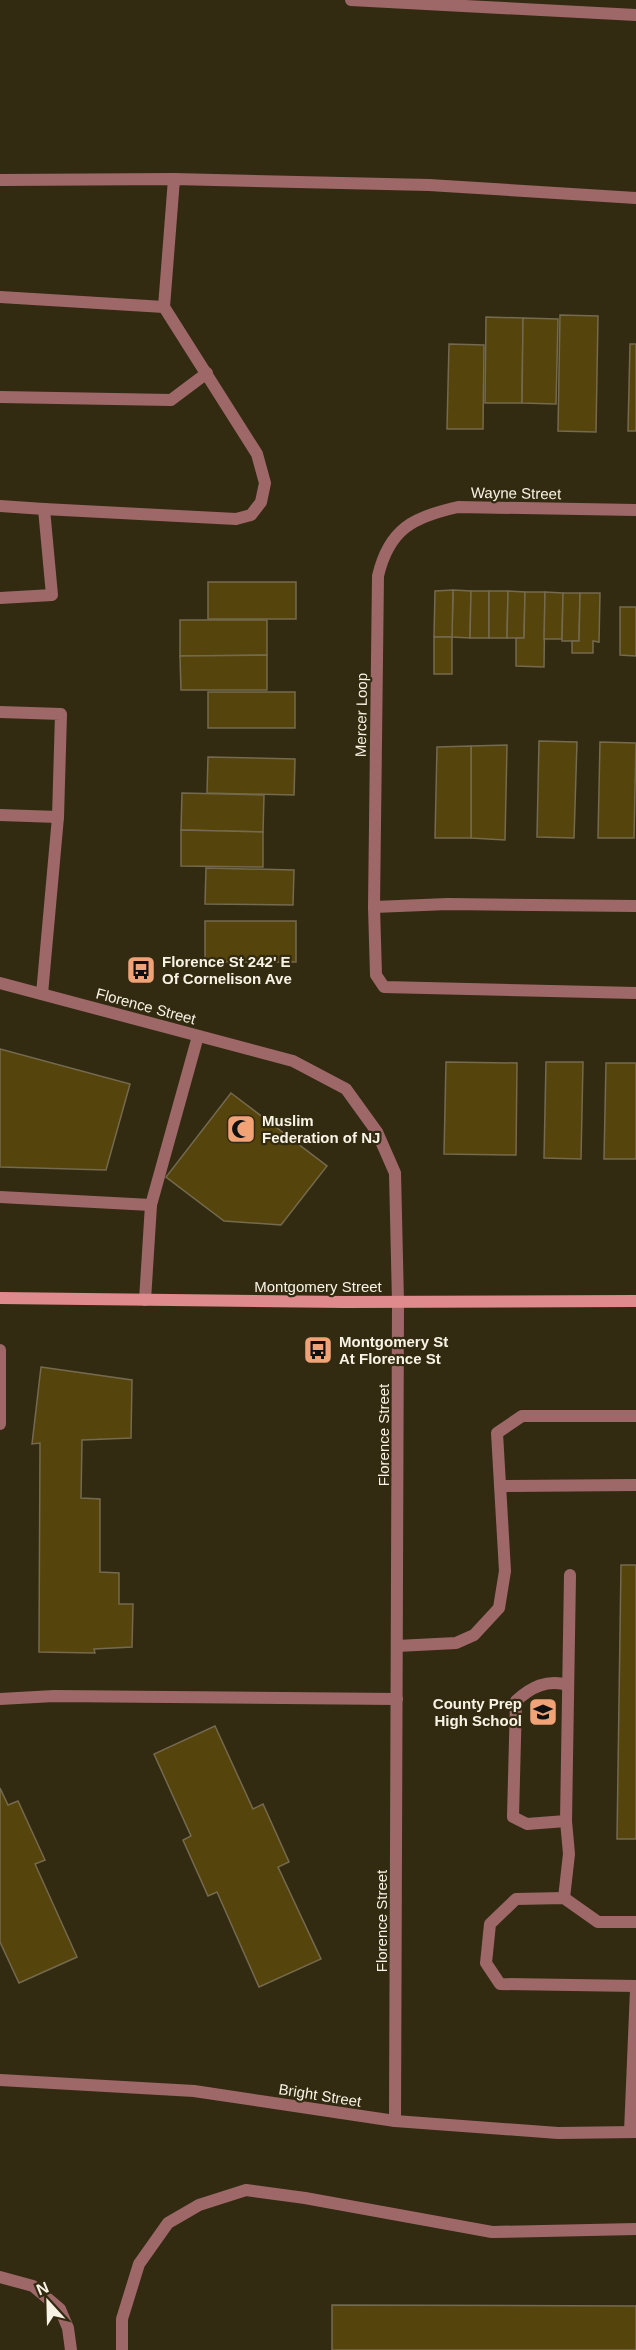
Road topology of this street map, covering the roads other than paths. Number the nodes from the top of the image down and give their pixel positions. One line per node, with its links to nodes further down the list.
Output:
1 (351, 0): 2 (street)
2 (636, 15)
3 (174, 179): 4 (street); 5 (street); 7 (street)
4 (0, 180)
5 (636, 198)
6 (0, 297): 7 (street)
7 (164, 308): 8 (street)
8 (207, 373): 9 (street); 11 (street)
9 (0, 397)
10 (0, 506): 11 (street)
11 (44, 509): 14 (street)
12 (636, 510): 13 (street, Wayne Street)
13 (401, 530): 19 (street, Mercer Loop)
14 (0, 598)
15 (0, 712): 17 (street)
16 (0, 815): 17 (street)
17 (58, 817): 22 (street)
18 (636, 906): 19 (street)
19 (374, 907): 21 (street, Mercer Loop)
20 (0, 983): 22 (street, Florence Street)
21 (636, 993)
22 (42, 994): 23 (street, Florence Street)
23 (198, 1036): 25 (street); 29 (street, Florence Street)
24 (0, 1197): 25 (street)
25 (151, 1205): 27 (street)
26 (0, 1298): 27 (main road, Montgomery Street)
27 (145, 1300): 29 (main road, Montgomery Street)
28 (636, 1301): 29 (main road, Montgomery Street)
29 (398, 1302): 36 (street, Florence Street)
30 (0, 1350): 32 (street)
31 (636, 1416): 34 (street)
32 (0, 1424)
33 (636, 1485): 34 (street)
34 (500, 1486): 36 (street)
35 (570, 1575): 37 (street)
36 (396, 1646): 39 (street, Florence Street)
37 (568, 1685): 40 (street); 40 (street)
38 (0, 1699): 39 (street)
39 (397, 1699): 45 (street, Florence Street)
40 (566, 1821): 41 (street)
41 (564, 1898): 42 (street); 43 (street)
42 (636, 1922)
43 (636, 1988): 46 (street)
44 (0, 2080): 45 (street, Bright Street)
45 (395, 2121): 46 (street, Bright Street)
46 (633, 2132)
47 (636, 2229): 50 (street)
48 (0, 2277): 49 (street)
49 (71, 2350)
50 (123, 2350)

